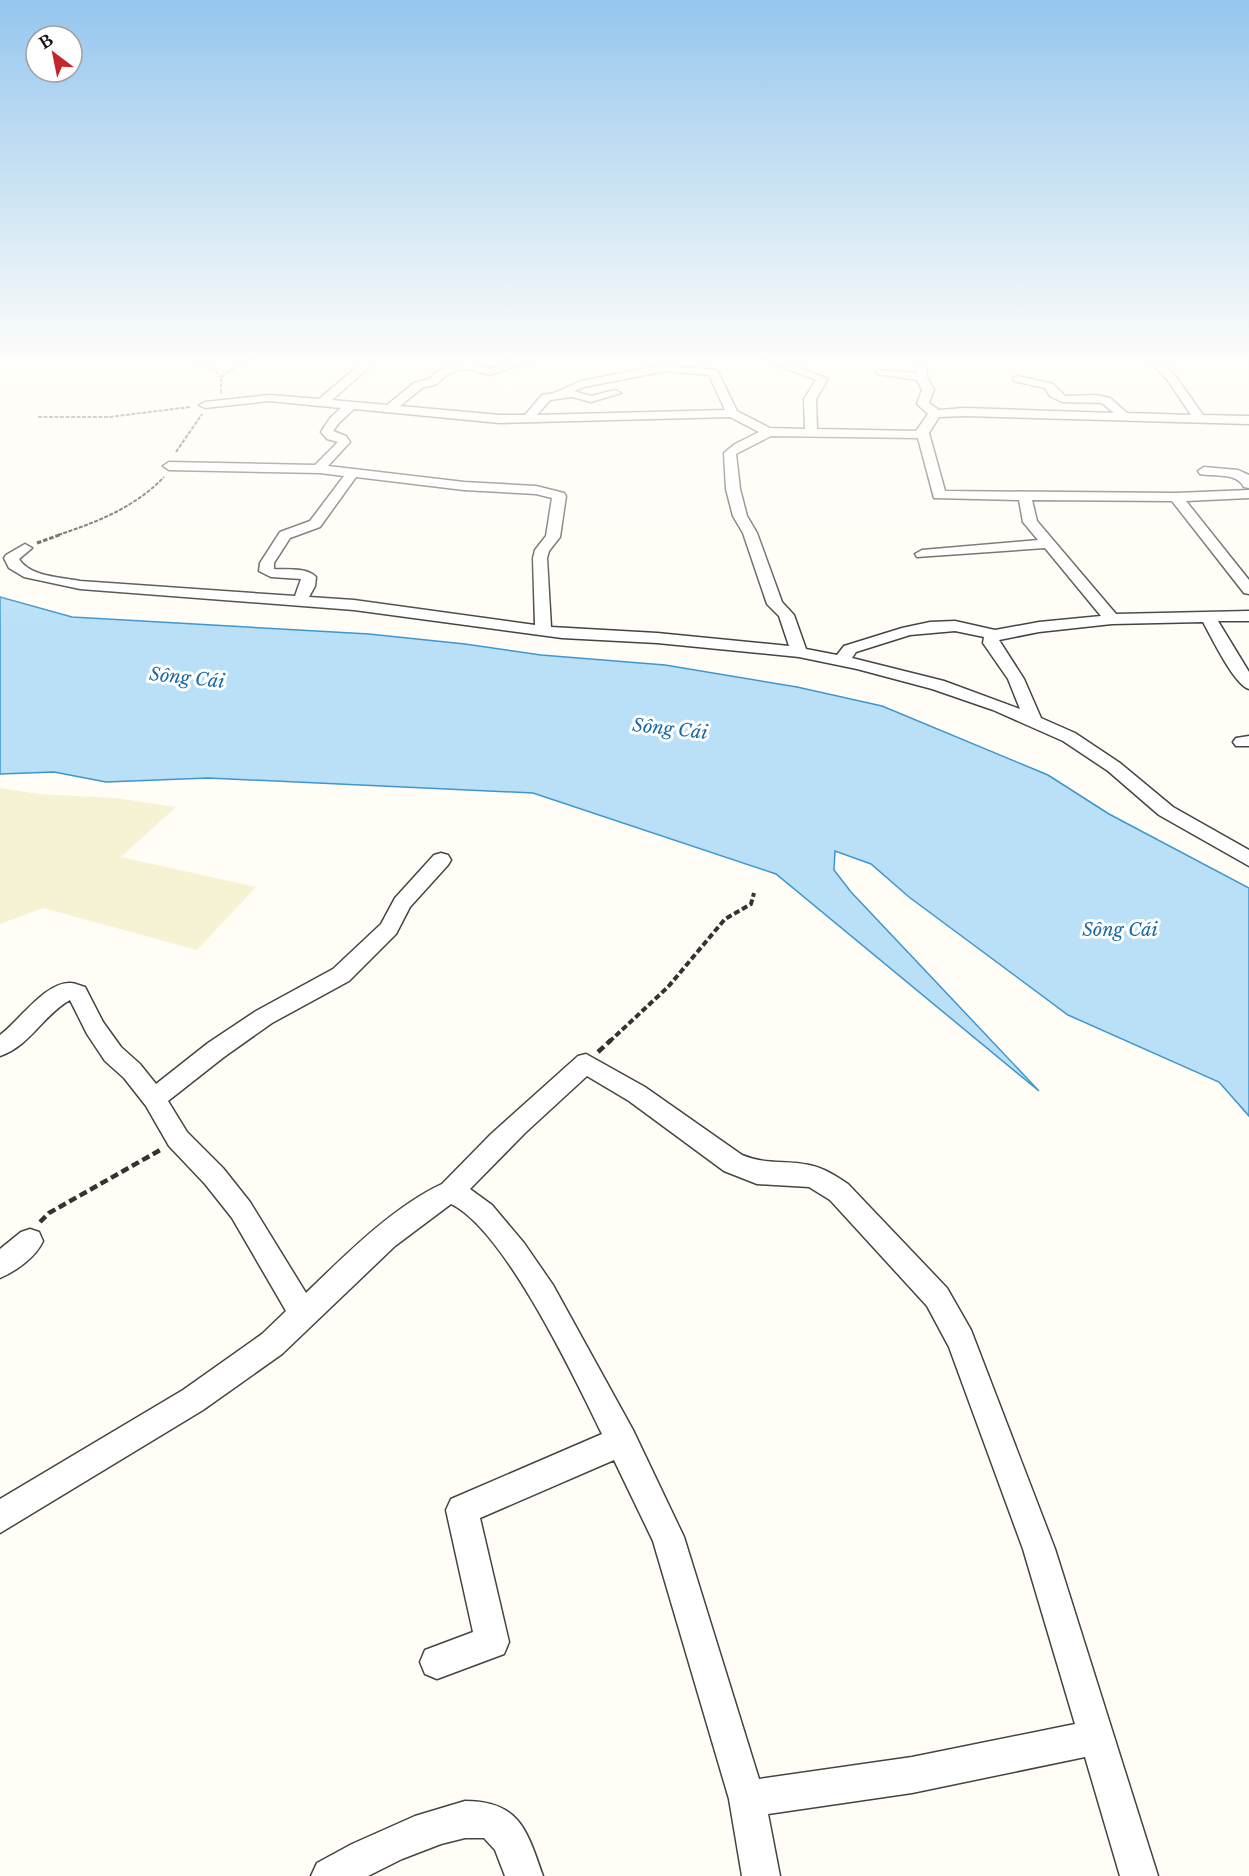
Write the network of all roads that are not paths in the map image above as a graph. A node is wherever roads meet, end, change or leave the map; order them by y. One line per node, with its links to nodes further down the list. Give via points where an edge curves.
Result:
1 (337, 450): 5 (street)
2 (734, 450): 22 (street, via 730,453 732,482 740,516)
3 (927, 450): 10 (street, via 939,495)
4 (169, 466): 5 (street)
5 (320, 469): 7 (street)
6 (1204, 471): 8 (street, via 1238,474)
7 (353, 473): 16 (street, via 315,524 288,533 267,563 266,571 271,573 309,577); 20 (street, via 536,490 559,496 553,537 540,558)
8 (1249, 484)
9 (1249, 494): 11 (street)
10 (1024, 496): 11 (street); 12 (street, via 1030,522)
11 (1176, 497): 15 (street)
12 (1046, 544): 14 (street); 19 (street)
13 (25, 548): 16 (street, via 11,558 12,563 24,572 59,581 126,590)
14 (922, 554)
15 (1249, 590)
16 (300, 600): 20 (street)
17 (1208, 616): 18 (street); 19 (street); 24 (street)
18 (1249, 616)
19 (1112, 619): 21 (street)
20 (544, 631): 22 (street)
21 (995, 635): 23 (street, via 955,626 915,629 849,649); 25 (street, via 991,644 1016,679)
22 (799, 652): 23 (street)
23 (841, 660): 25 (street, via 938,685)
24 (1249, 684)
25 (1034, 720): 26 (street, via 1069,737 1114,767 1166,811)
26 (1249, 859)
27 (441, 860): 29 (street, via 402,903 389,929 341,975 264,1017)
28 (0, 1047): 29 (street, via 56,996 75,992 113,1054)
29 (154, 1099): 33 (street, via 178,1139 241,1210)
30 (451, 1192): 33 (street, via 386,1237); 34 (street, via 483,1213 515,1252 566,1333); 37 (street, via 586,1063 637,1094 733,1163 757,1173 809,1176 838,1192 936,1297 961,1340 1039,1549)
31 (30, 1241): 32 (street)
32 (0, 1265)
33 (303, 1314): 35 (street, via 272,1344 193,1400)
34 (622, 1442): 36 (street, via 462,1510 492,1642); 38 (street, via 668,1537)
35 (0, 1517)
36 (437, 1662)
37 (1098, 1737): 38 (street, via 912,1775); 42 (street)
38 (747, 1799): 41 (street)
39 (330, 1876): 40 (street, via 406,1837 460,1821 482,1819 500,1825)
40 (524, 1876)
41 (760, 1876)
42 (1139, 1876)

